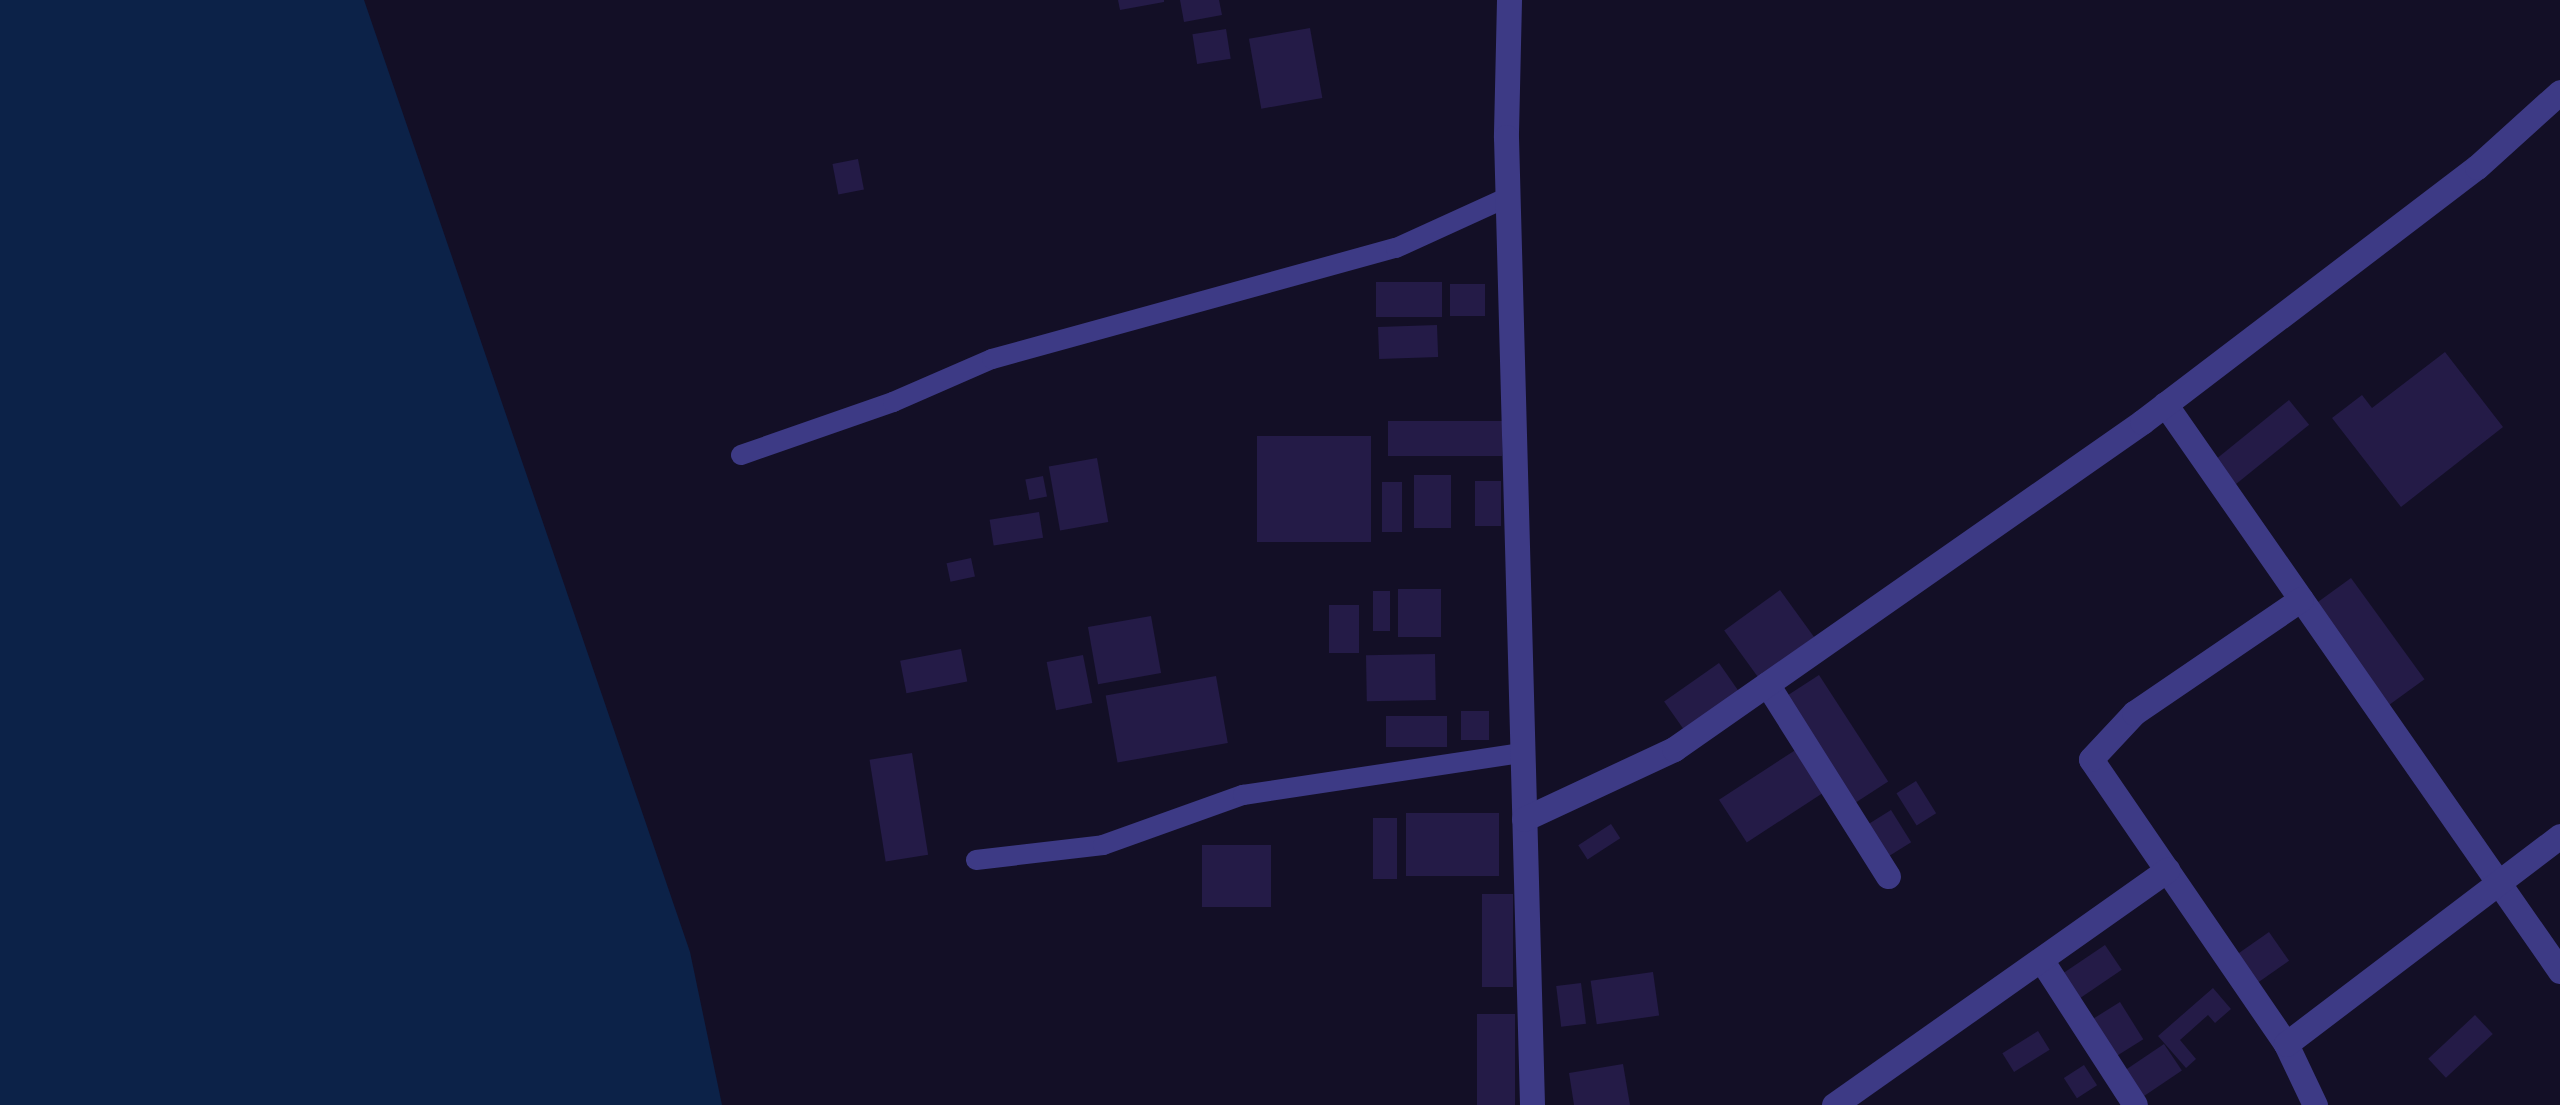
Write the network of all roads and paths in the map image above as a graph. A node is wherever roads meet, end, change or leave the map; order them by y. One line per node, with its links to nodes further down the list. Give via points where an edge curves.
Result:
1 (1508, 0): 3 (street)
2 (2560, 92): 4 (street, via 2478,167)
3 (1508, 197): 5 (lane, via 1396,248 992,359); 8 (street)
4 (2166, 404): 6 (street); 7 (street)
5 (741, 455)
6 (2301, 599): 12 (street, via 2134,713 2091,759); 14 (street)
7 (1767, 684): 9 (street, via 1674,748); 13 (street)
8 (1522, 753): 9 (street); 11 (lane, via 1243,795 1103,846)
9 (1524, 819): 18 (street)
10 (2560, 836): 14 (street)
11 (976, 860)
12 (2167, 870): 15 (street); 17 (street)
13 (1888, 876)
14 (2500, 884): 16 (street); 17 (street)
15 (2042, 961): 19 (street); 20 (street)
16 (2560, 971)
17 (2286, 1044): 21 (street)
18 (1532, 1105)
19 (1834, 1105)
20 (2135, 1105)
21 (2315, 1105)

